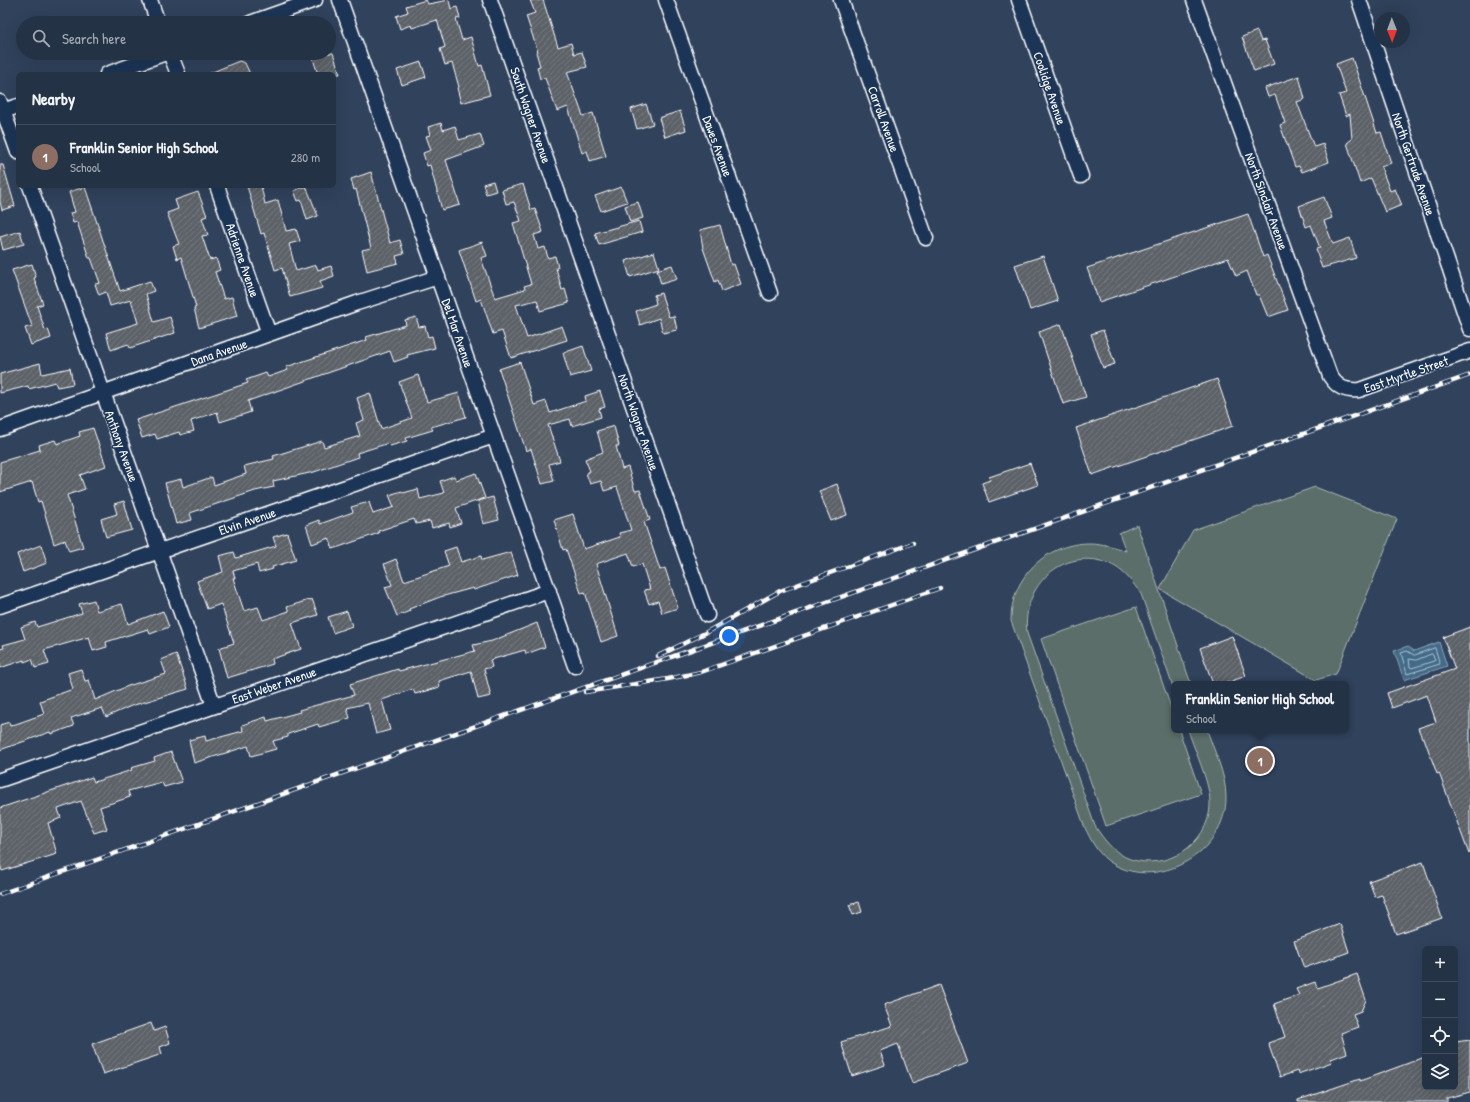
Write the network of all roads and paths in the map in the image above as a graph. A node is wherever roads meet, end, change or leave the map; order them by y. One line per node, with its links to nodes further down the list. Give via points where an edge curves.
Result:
1 (150, 0): 10 (street)
2 (315, 0): 11 (street)
3 (340, 0): 24 (street, Del Mar Avenue)
4 (490, 0): 22 (street, South Wagner Avenue)
5 (666, 0): 25 (street, Dawes Avenue)
6 (841, 0): 23 (street, Carroll Avenue)
7 (1019, 0): 19 (street, Coolidge Avenue)
8 (1358, 0): 26 (street, North Gertrude Avenue)
9 (1196, 5): 29 (street, North Sinclair Avenue, via 1330,376)
10 (156, 16)
11 (270, 16)
12 (146, 60): 14 (street)
13 (173, 60): 15 (street)
14 (113, 72)
15 (177, 72)
16 (16, 106): 17 (street)
17 (1, 108): 18 (street)
18 (16, 147)
19 (1081, 176)
20 (31, 188): 30 (street, Anthony Avenue)
21 (218, 188): 27 (street, Adrienne Avenue)
22 (571, 230): 36 (street, North Wagner Avenue)
23 (926, 238)
24 (438, 277): 27 (street, Dana Avenue); 32 (street, Del Mar Avenue)
25 (770, 293)
26 (1470, 329)
27 (269, 334): 30 (street, Dana Avenue)
28 (1470, 351): 29 (street, East Myrtle Street, via 1359,390 1348,391)
29 (1341, 388)
30 (103, 393): 31 (street, Dana Avenue); 33 (street, Anthony Avenue)
31 (0, 429)
32 (494, 436): 33 (street, Elvin Avenue); 34 (street, Del Mar Avenue)
33 (160, 551): 35 (street, Elvin Avenue); 38 (street, Anthony Avenue)
34 (549, 591): 37 (street, Del Mar Avenue); 38 (street, East Weber Avenue)
35 (0, 606)
36 (707, 614)
37 (575, 666)
38 (214, 706): 39 (street, East Weber Avenue)
39 (0, 780)

